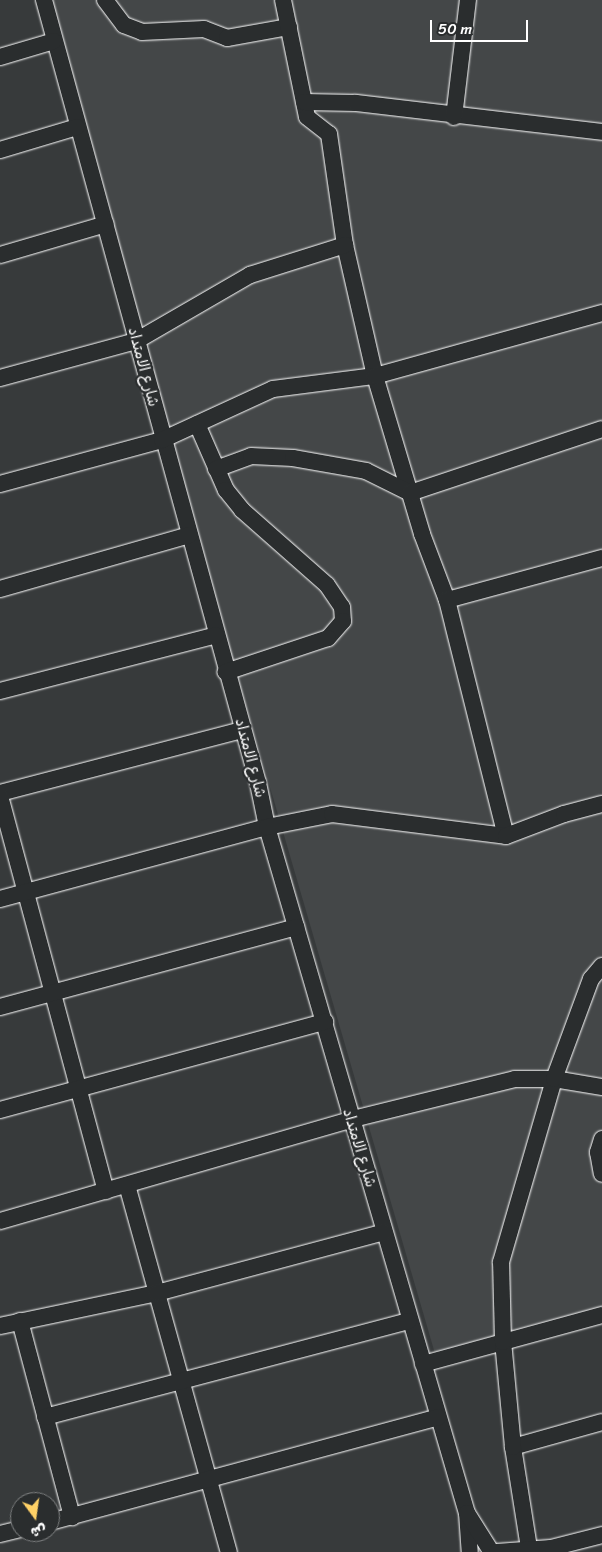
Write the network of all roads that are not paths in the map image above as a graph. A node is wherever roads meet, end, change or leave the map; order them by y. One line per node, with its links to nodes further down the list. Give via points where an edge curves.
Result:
1 (44, 0): 6 (street, شارع الامتداد)
2 (105, 0): 5 (street, via 124,25 142,32 204,29 227,38)
3 (283, 0): 5 (street)
4 (468, 0): 9 (street)
5 (289, 27): 8 (street)
6 (54, 41): 7 (street); 10 (street, شارع الامتداد)
7 (0, 57)
8 (304, 102): 9 (street, via 356,103); 14 (street, via 307,117 329,134)
9 (454, 116): 11 (street)
10 (77, 127): 12 (street); 13 (street, شارع الامتداد)
11 (602, 132)
12 (0, 150)
13 (106, 224): 15 (street); 17 (street, شارع الامتداد)
14 (345, 245): 17 (street, via 250,275); 18 (street)
15 (0, 254)
16 (602, 313): 18 (street)
17 (136, 341): 19 (street); 22 (street, شارع الامتداد)
18 (375, 376): 20 (street, via 273,390); 25 (street)
19 (0, 378)
20 (197, 424): 22 (street); 23 (street)
21 (602, 429): 25 (street)
22 (162, 440): 24 (street); 26 (street, شارع الامتداد)
23 (216, 469): 25 (street, via 251,456 293,458 366,471); 31 (street, via 242,510 327,585 342,607 343,621 328,638)
24 (0, 484)
25 (410, 493): 29 (street)
26 (189, 535): 28 (street); 30 (street, شارع الامتداد)
27 (602, 558): 29 (street)
28 (0, 589)
29 (447, 600): 37 (street)
30 (216, 635): 31 (street, شارع الامتداد); 32 (street)
31 (226, 672): 33 (street, شارع الامتداد)
32 (0, 691)
33 (242, 730): 34 (street); 36 (street, شارع الامتداد)
34 (0, 795): 38 (street)
35 (602, 804): 37 (street)
36 (267, 827): 37 (street, via 332,814); 38 (street); 40 (street, شارع الامتداد)
37 (506, 836)
38 (24, 892): 39 (street); 43 (street)
39 (0, 899)
40 (296, 927): 43 (street); 45 (street, شارع الامتداد)
41 (602, 966): 42 (street)
42 (596, 980): 46 (street)
43 (51, 993): 44 (street); 48 (street)
44 (0, 1007)
45 (325, 1022): 48 (street); 50 (street, شارع الامتداد)
46 (554, 1079): 47 (street); 50 (street, via 515,1079); 62 (street, via 501,1262)
47 (602, 1087)
48 (77, 1089): 49 (street); 54 (street)
49 (0, 1110)
50 (350, 1120): 53 (street); 56 (street, شارع الامتداد)
51 (602, 1140): 52 (street, via 598,1152)
52 (602, 1174)
53 (127, 1185): 54 (street); 57 (street)
54 (106, 1191): 55 (street)
55 (0, 1221)
56 (384, 1232): 57 (street); 60 (street, شارع الامتداد)
57 (157, 1293): 59 (street); 64 (street)
58 (602, 1314): 62 (street)
59 (20, 1321): 61 (street); 65 (street)
60 (409, 1321): 63 (street, شارع الامتداد); 64 (street)
61 (0, 1326)
62 (503, 1342): 63 (street); 68 (street)
63 (423, 1364): 66 (street, شارع الامتداد)
64 (182, 1382): 65 (street); 69 (street)
65 (45, 1417): 71 (street)
66 (438, 1417): 69 (street); 70 (street, شارع الامتداد)
67 (602, 1422): 68 (street)
68 (513, 1447): 74 (street)
69 (209, 1480): 71 (street); 76 (street)
70 (467, 1513): 75 (street); 77 (street)
71 (72, 1517): 72 (street)
72 (60, 1520)
73 (602, 1535): 74 (street)
74 (542, 1549): 75 (street)
75 (494, 1550): 77 (street)
76 (229, 1552)
77 (472, 1552)

